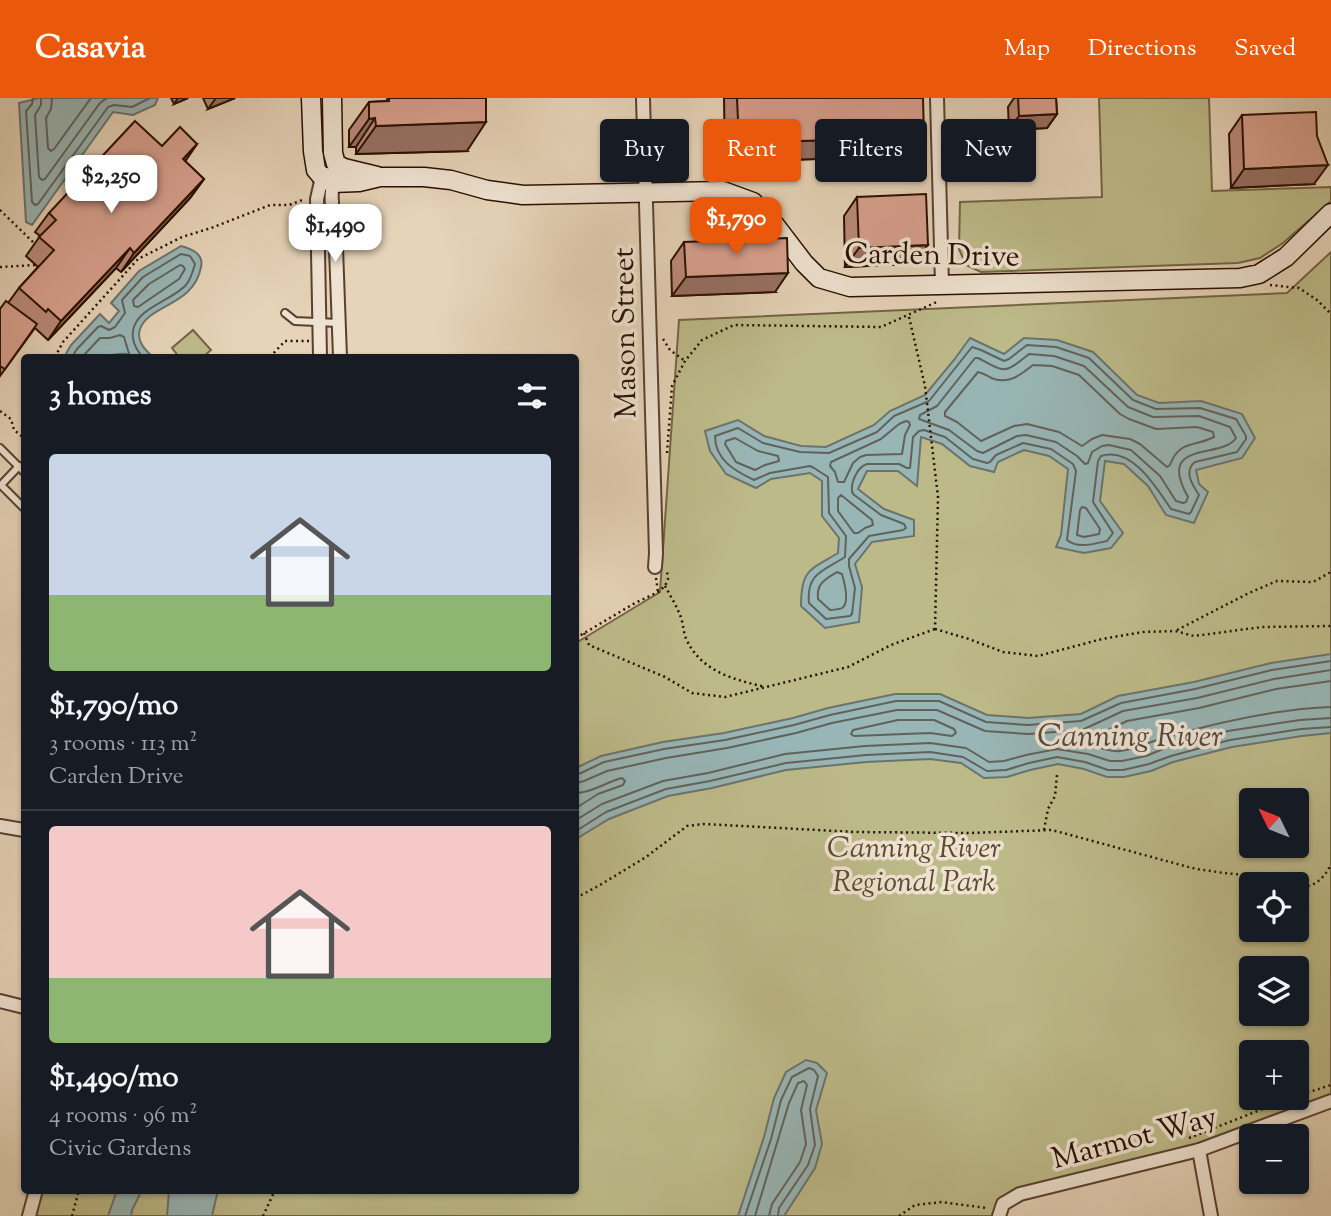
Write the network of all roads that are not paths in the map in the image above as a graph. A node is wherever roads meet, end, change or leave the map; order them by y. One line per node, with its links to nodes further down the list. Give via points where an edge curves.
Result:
1 (312, 98): 7 (street, via 316,170)
2 (332, 98): 5 (street)
3 (643, 98): 8 (street, Mason Street)
4 (937, 98): 10 (street)
5 (336, 164): 6 (street, Carden Drive); 7 (street)
6 (380, 177): 7 (street, Carden Drive, via 359,182); 8 (street, Carden Drive, via 451,180 523,195)
7 (327, 180): 12 (street, via 317,199); 13 (street, via 335,221)
8 (647, 192): 10 (street, Carden Drive, via 723,191 753,202 820,278 850,287); 20 (street, Mason Street, via 656,553)
9 (1331, 213): 10 (street, Carden Drive, via 1286,257 1259,274 1240,278)
10 (945, 291)
11 (285, 313): 12 (lane, via 295,321)
12 (319, 323): 13 (lane); 14 (street)
13 (338, 323): 15 (street)
14 (320, 354)
15 (340, 354)
16 (0, 448): 17 (lane)
17 (21, 468)
18 (21, 470): 19 (lane, via 1,485)
19 (21, 505)
20 (661, 567)
21 (0, 826): 22 (street)
22 (21, 830)
23 (0, 1001): 24 (street)
24 (21, 1006)
25 (1331, 1101): 26 (street, Marmot Way)
26 (1199, 1150): 29 (street, Marmot Way, via 1020,1194 1003,1204); 30 (street)
27 (35, 1194): 28 (street)
28 (29, 1216)
29 (999, 1216)
30 (1211, 1216)

